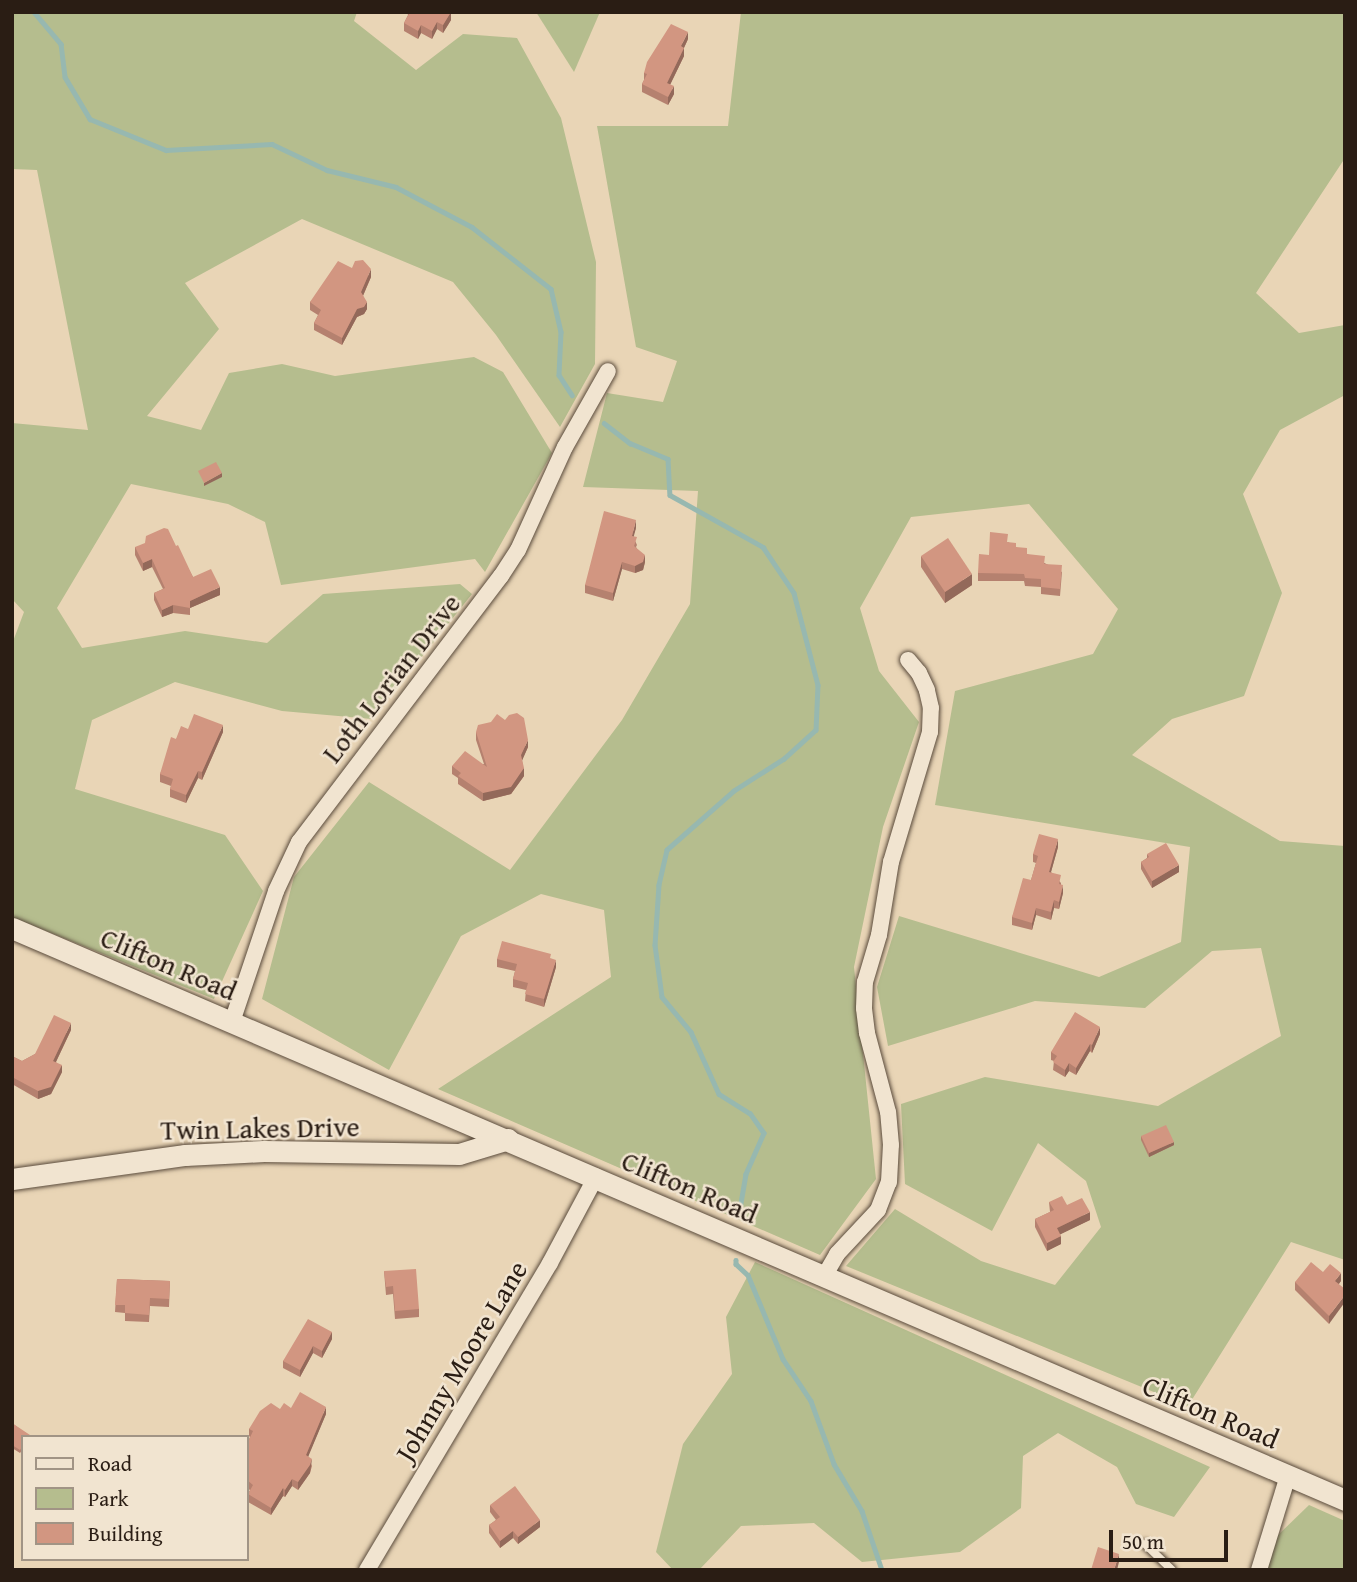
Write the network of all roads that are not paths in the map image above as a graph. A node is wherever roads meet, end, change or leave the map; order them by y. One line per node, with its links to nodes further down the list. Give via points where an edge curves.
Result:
1 (608, 371): 4 (street, Loth Lorian Drive, via 501,576 299,842 276,891)
2 (908, 660): 8 (street, via 927,690 930,732 891,862 879,935 865,982 864,1008 888,1112 889,1182 878,1210 837,1254)
3 (12, 928): 4 (main road, Clifton Road)
4 (232, 1022): 5 (main road, Clifton Road)
5 (508, 1139): 6 (main road, Clifton Road); 7 (main road, Twin Lakes Drive, via 459,1154 185,1154)
6 (596, 1177): 8 (main road, Clifton Road); 12 (street, Johnny Moore Lane, via 550,1263)
7 (12, 1179)
8 (825, 1275): 9 (main road, Clifton Road)
9 (1288, 1476): 10 (main road, Clifton Road); 14 (street)
10 (1345, 1500)
11 (1144, 1544): 13 (lane)
12 (367, 1570)
13 (1172, 1570)
14 (1259, 1570)

